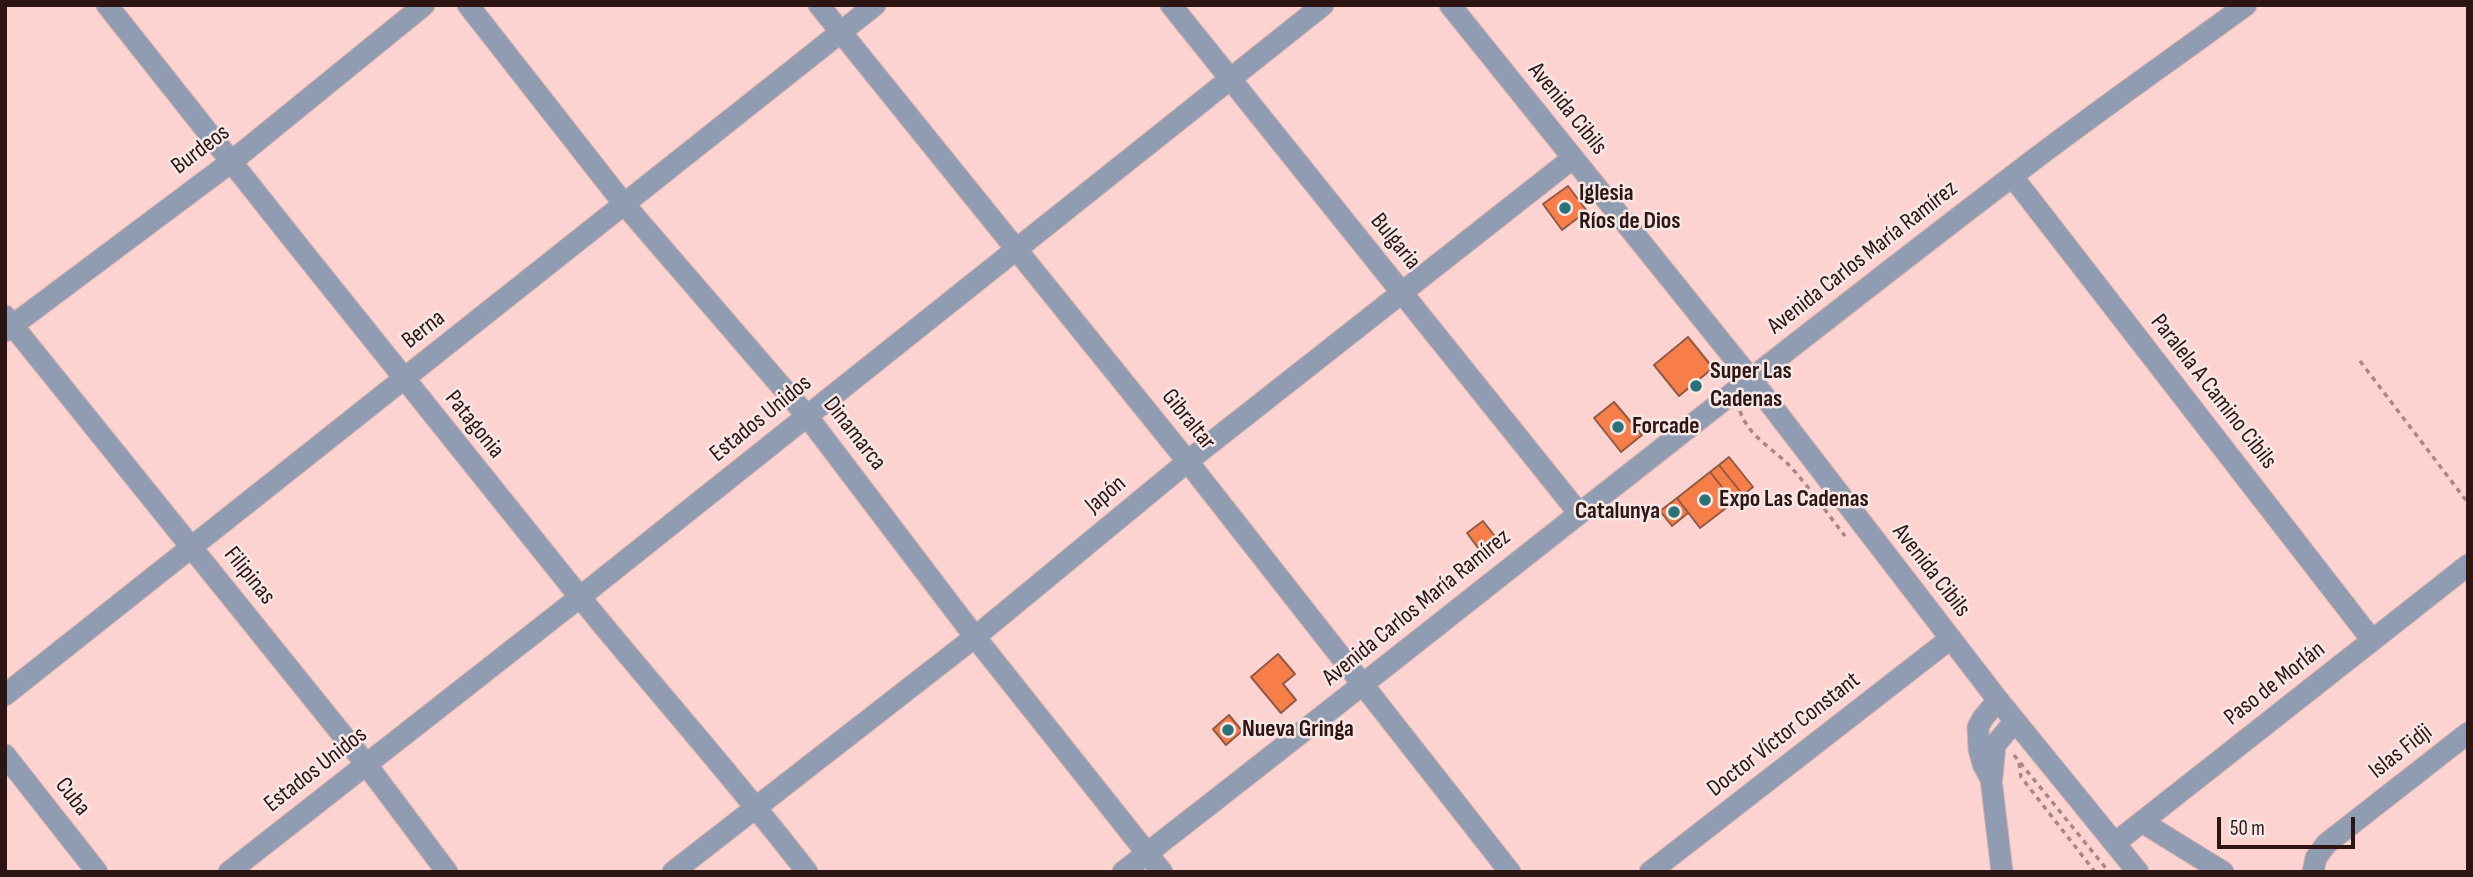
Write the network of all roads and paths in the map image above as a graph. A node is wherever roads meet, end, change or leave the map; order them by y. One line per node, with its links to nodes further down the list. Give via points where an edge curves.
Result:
1 (107, 5): 13 (street, Patagonia)
2 (424, 5): 13 (street, Burdeos)
3 (468, 5): 15 (street, Dinamarca)
4 (819, 5): 10 (street, Gibraltar)
5 (875, 5): 10 (street, Berna)
6 (1171, 5): 11 (street, Bulgaria)
7 (1323, 5): 11 (street, Estados Unidos)
8 (1450, 5): 12 (street, Avenida Cibils)
9 (2246, 5): 14 (street, Avenida Carlos María Ramírez)
10 (841, 33): 15 (street, Berna); 16 (street, Gibraltar)
11 (1229, 78): 16 (street, Estados Unidos); 17 (street, Bulgaria)
12 (1573, 158): 17 (street, Japón); 20 (street, Avenida Cibils)
13 (231, 162): 18 (street, Burdeos); 21 (street, Patagonia)
14 (2012, 176): 20 (street, Avenida Carlos María Ramírez); 33 (street, Paralela A Camino Cibils)
15 (624, 204): 21 (street, Berna); 23 (street, Dinamarca)
16 (1018, 249): 23 (street, Estados Unidos); 24 (street, Gibraltar)
17 (1401, 291): 24 (street, Japón); 26 (street, Bulgaria)
18 (8, 324): 28 (street, Filipinas)
19 (2360, 361): 25 (path)
20 (1751, 379): 22 (street, Avenida Carlos María Ramírez); 32 (street, Avenida Cibils)
21 (403, 380): 28 (street, Berna); 30 (street, Patagonia)
22 (1733, 393): 26 (street, Avenida Carlos María Ramírez); 27 (path, via 1742,418 1760,442 1787,464)
23 (807, 416): 30 (street, Estados Unidos); 31 (street, Dinamarca)
24 (1188, 462): 31 (street, Japón); 34 (street, Gibraltar)
25 (2468, 503)
26 (1578, 512): 34 (street, Avenida Carlos María Ramírez)
27 (1845, 536)
28 (192, 546): 35 (street, Berna); 42 (street, Filipinas)
29 (2468, 565): 33 (street, Paso de Morlán)
30 (580, 597): 42 (street, Estados Unidos); 44 (street, Patagonia)
31 (975, 637): 44 (street, Japón); 47 (street, Dinamarca)
32 (1950, 639): 36 (street, Avenida Cibils); 56 (street, Doctor Víctor Constant)
33 (2372, 640): 45 (street, Paso de Morlán)
34 (1363, 685): 47 (street, Avenida Carlos María Ramírez); 55 (street, Gibraltar)
35 (5, 695)
36 (1998, 700): 37 (street, Avenida Cibils); 43 (street, via 1978,727 1979,749)
37 (2014, 721): 39 (street); 46 (street, Avenida Cibils)
38 (2468, 733): 62 (street, Islas Fidji, via 2326,844)
39 (2000, 738): 41 (path); 43 (street)
40 (5, 755): 48 (street, Cuba)
41 (2019, 761): 58 (path, via 2021,777); 59 (path)
42 (366, 764): 49 (street, Estados Unidos); 50 (street, Filipinas)
43 (1991, 779): 57 (street)
44 (757, 806): 51 (street, Japón); 52 (street, Patagonia)
45 (2142, 822): 46 (street, Paso de Morlán); 61 (street)
46 (2115, 843): 60 (street, Avenida Cibils)
47 (1147, 853): 53 (street, Avenida Carlos María Ramírez); 54 (street, Dinamarca)
48 (97, 872)
49 (229, 872)
50 (447, 872)
51 (673, 872)
52 (807, 872)
53 (1123, 872)
54 (1162, 872)
55 (1510, 872)
56 (1650, 872)
57 (2002, 872)
58 (2095, 872)
59 (2109, 872)
60 (2138, 872)
61 (2223, 872)
62 (2313, 872)

